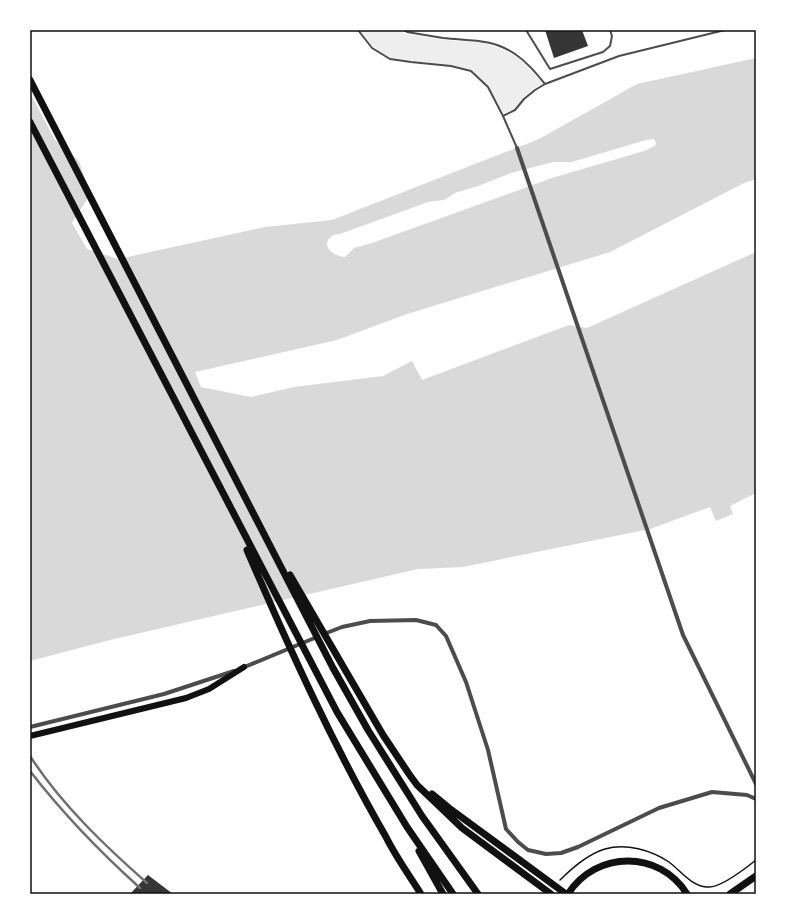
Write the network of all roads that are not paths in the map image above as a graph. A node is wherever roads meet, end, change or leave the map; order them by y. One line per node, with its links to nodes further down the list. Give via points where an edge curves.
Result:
1 (358, 30): 10 (lane, via 372,48 390,59 451,66 471,71 488,86)
2 (404, 30): 9 (lane, via 444,38 485,41 503,47 528,64)
3 (526, 30): 4 (lane, via 550,69 603,52 610,46)
4 (610, 30)
5 (674, 30): 6 (lane)
6 (678, 30)
7 (725, 30): 9 (lane, via 620,56)
8 (30, 80): 13 (highway)
9 (545, 84): 10 (lane, via 524,99 515,110)
10 (503, 116): 12 (lane)
11 (30, 122): 14 (highway)
12 (517, 148): 19 (street, via 683,635)
13 (242, 492): 17 (highway); 26 (highway, via 368,730 422,816)
14 (226, 500): 20 (highway, via 337,712); 23 (highway, via 280,626 335,742 386,838)
15 (244, 667): 16 (street, via 164,694); 18 (main road, via 209,689 186,698); 21 (street, via 342,627 370,621 416,620 436,626 446,636 466,682 488,750 506,829 528,850 546,854 561,853 658,808 712,792 748,795)
16 (30, 727)
17 (384, 735): 27 (highway, via 408,774 424,793 474,838); 28 (highway, via 431,793)
18 (30, 736)
19 (756, 784)
20 (386, 794): 24 (highway); 25 (highway)
21 (756, 799)
22 (756, 876): 30 (highway)
23 (421, 894)
24 (443, 894)
25 (453, 894)
26 (478, 894)
27 (551, 894)
28 (567, 894): 29 (highway, via 586,874 604,865 624,861 652,865 672,876)
29 (688, 894)
30 (730, 894)

